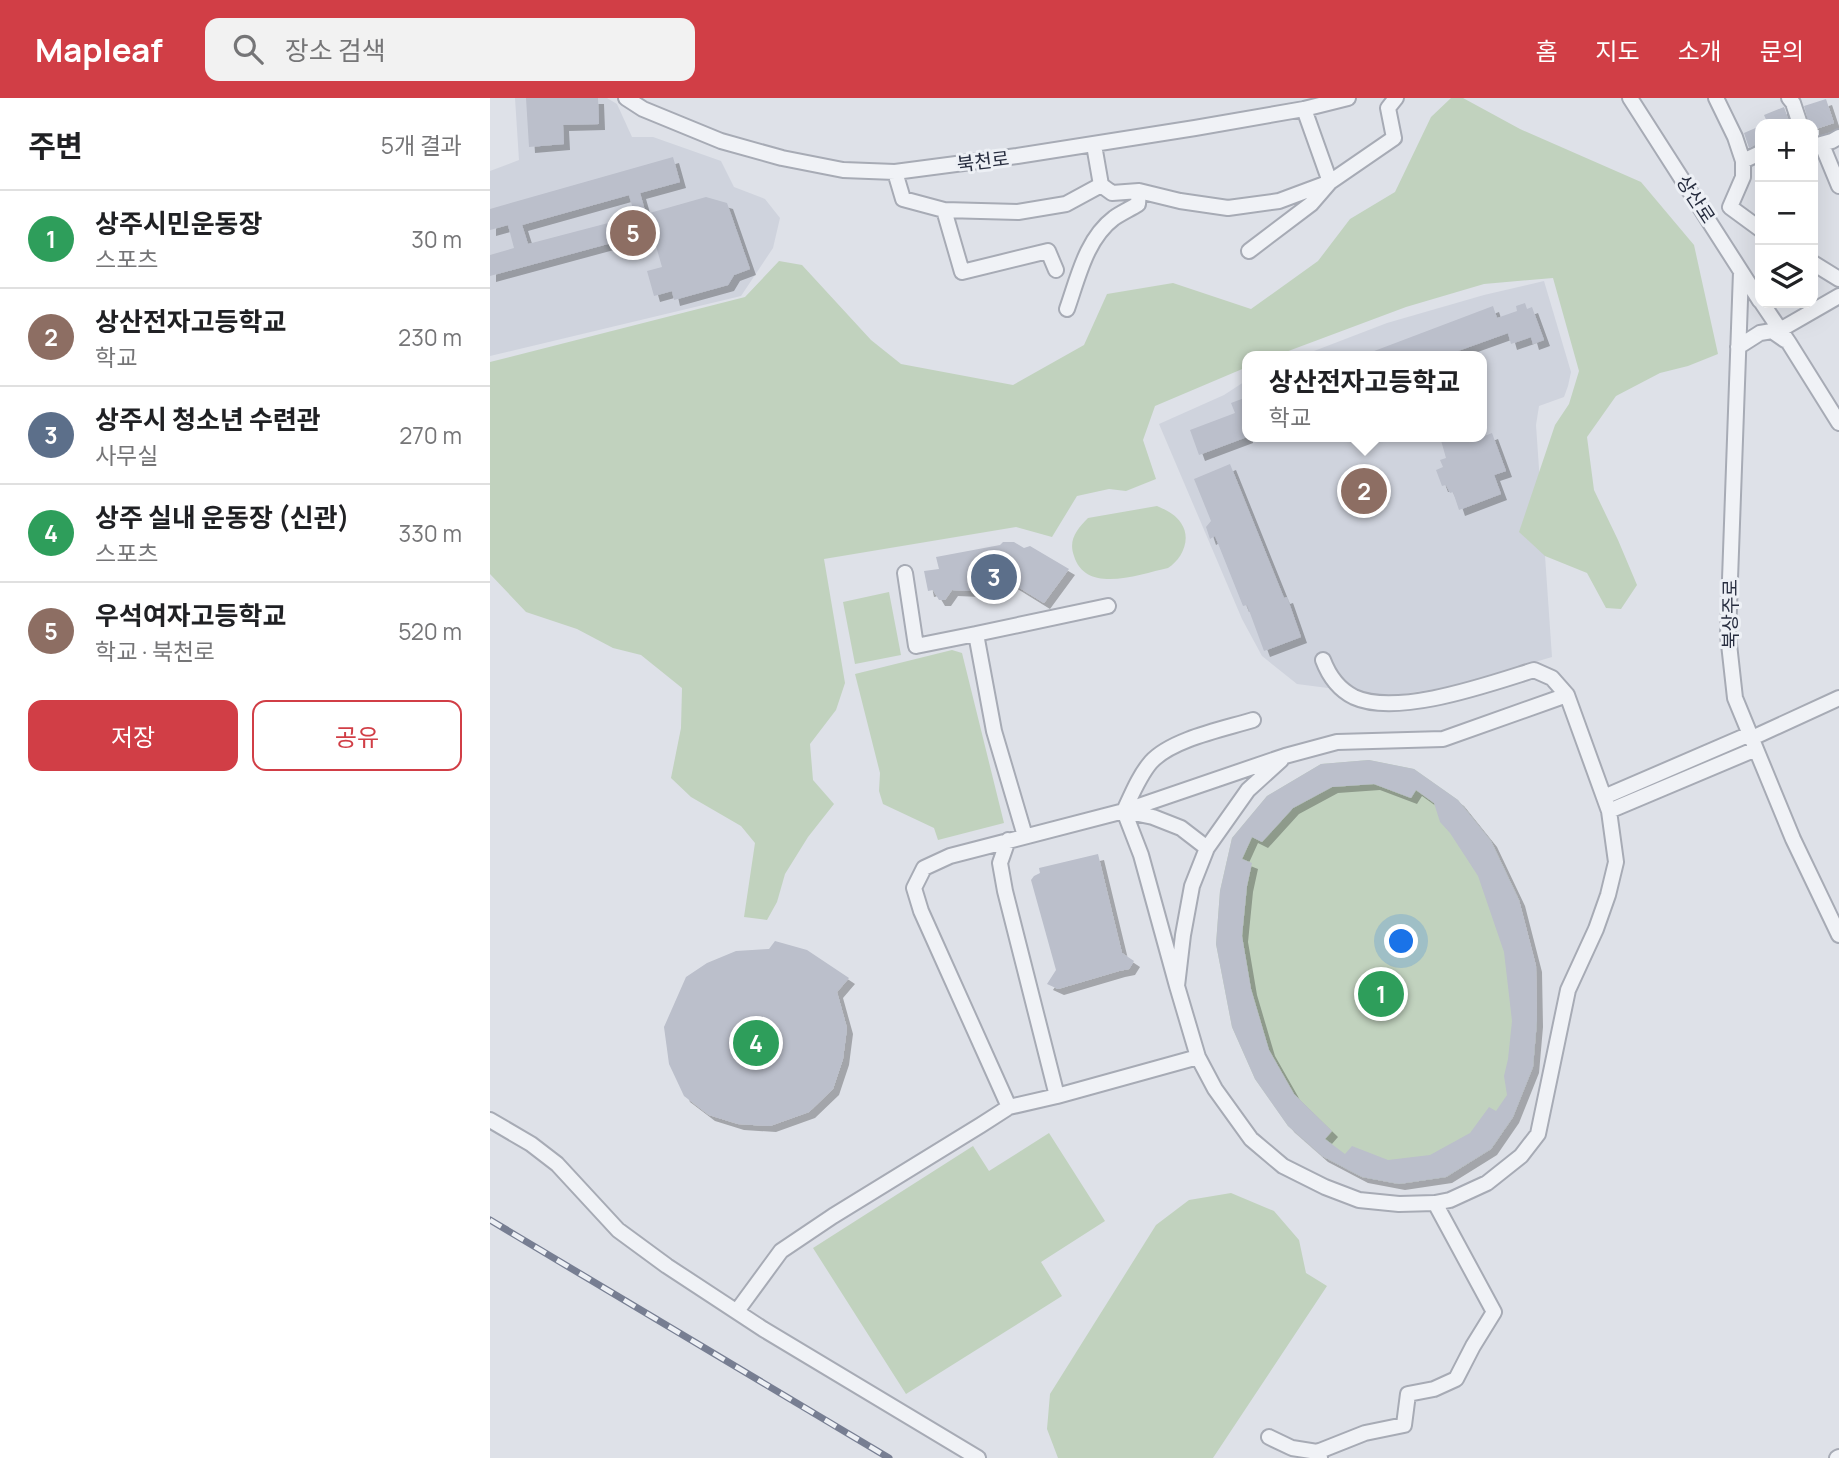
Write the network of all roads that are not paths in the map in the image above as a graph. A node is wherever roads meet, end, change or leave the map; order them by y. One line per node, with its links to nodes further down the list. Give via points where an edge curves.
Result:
1 (626, 98): 15 (street, 북천로, via 720,141 842,170)
2 (1348, 98): 7 (street, 북천로)
3 (1396, 98): 16 (street, via 1388,108 1394,138)
4 (1630, 98): 23 (street, 상산로)
5 (1716, 98): 14 (street)
6 (1789, 98): 8 (street)
7 (1304, 109): 10 (street, 북천로); 16 (street)
8 (1798, 119)
9 (1839, 137): 11 (street)
10 (1094, 145): 15 (street, 북천로); 17 (street)
11 (1818, 146)
12 (1818, 148): 18 (street)
13 (1755, 155): 14 (street)
14 (1743, 161): 20 (street, via 1743,177)
15 (895, 172): 21 (street, via 903,199)
16 (1330, 182): 19 (street, via 1279,201 1228,208); 24 (street, via 1311,204)
17 (1101, 184): 19 (street, via 1112,192); 21 (street, via 1066,204 1018,212)
18 (1839, 186)
19 (1139, 191): 32 (street, via 1138,204 1113,219 1094,239)
20 (1730, 207): 22 (street); 23 (street)
21 (944, 210): 26 (street, via 962,272 1048,251)
22 (1755, 225)
23 (1714, 227): 27 (street, 상산로)
24 (1249, 251)
25 (1818, 265): 28 (street)
26 (1056, 270)
27 (1741, 272): 29 (street, 상산로); 35 (street, 북상주로)
28 (1839, 279)
29 (1755, 293)
30 (1839, 296): 33 (street)
31 (1765, 308): 33 (street, 상산로)
32 (1067, 309)
33 (1780, 330): 34 (street, 상산로)
34 (1789, 342): 35 (street, via 1772,331); 36 (street, 상산로)
35 (1738, 347): 44 (street, 북상주로, via 1728,635 1735,698)
36 (1839, 423)
37 (905, 573): 39 (street, via 916,646)
38 (1108, 606): 39 (street)
39 (976, 634): 49 (street, via 995,731)
40 (1324, 660): 41 (street, via 1330,677 1352,696 1388,705 1457,694 1534,670 1552,678)
41 (1567, 695): 45 (street, via 1443,739 1336,742); 46 (street)
42 (1839, 698): 44 (street)
43 (1253, 720): 47 (street, via 1161,753 1141,776)
44 (1753, 740): 46 (street); 48 (street); 52 (street, 북상주로)
45 (1285, 756): 47 (street); 51 (street, via 1248,790)
46 (1604, 797): 48 (street)
47 (1124, 811): 49 (street); 51 (street, via 1181,828); 53 (street, via 1141,855)
48 (1609, 811): 58 (street, via 1616,862 1596,929 1568,990 1538,1133 1521,1156 1487,1183)
49 (1025, 836): 50 (street)
50 (1008, 840): 55 (street, via 1000,863 1005,891); 56 (street, via 924,868 914,888)
51 (1208, 848): 53 (street, via 1192,886)
52 (1839, 935)
53 (1177, 986): 54 (street)
54 (1198, 1056): 55 (street); 58 (street, via 1251,1139 1283,1166 1359,1200)
55 (1057, 1096): 56 (street)
56 (1009, 1107): 59 (street, via 792,1242)
57 (490, 1120): 59 (street, via 557,1164 618,1230)
58 (1435, 1203): 61 (street, via 1494,1312 1456,1379 1408,1394 1404,1425 1365,1433)
59 (737, 1311): 62 (street)
60 (1269, 1437): 61 (street)
61 (1318, 1455)
62 (978, 1458)

